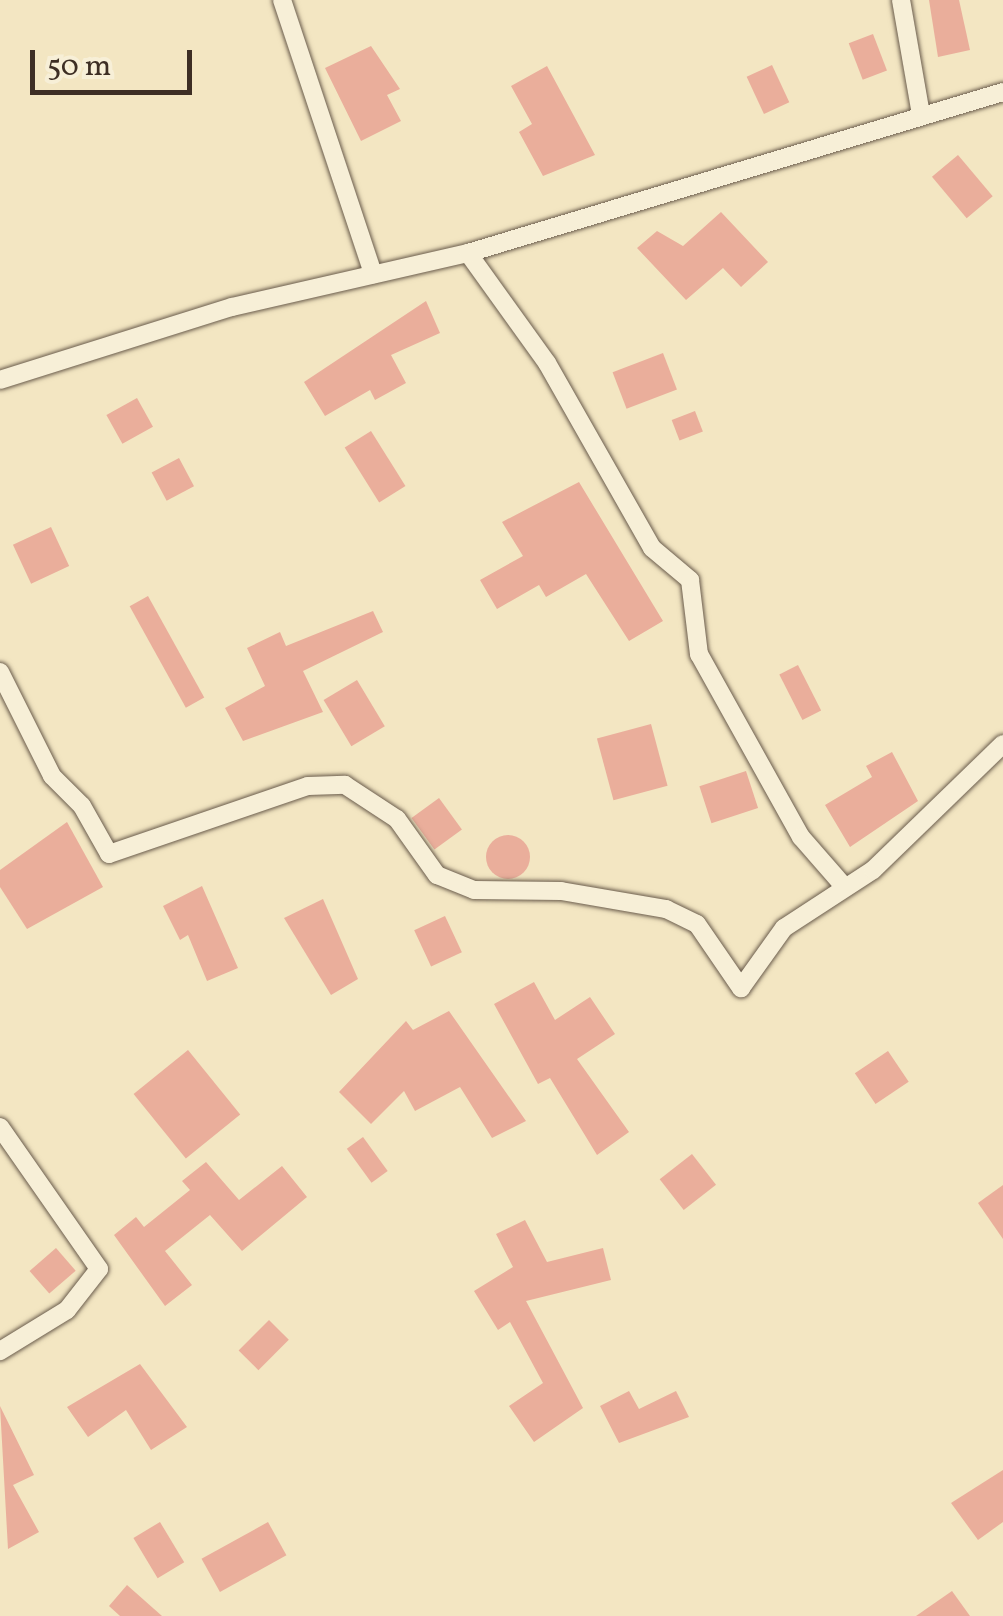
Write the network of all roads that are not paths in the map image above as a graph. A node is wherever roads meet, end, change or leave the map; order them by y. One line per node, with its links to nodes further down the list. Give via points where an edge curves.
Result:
1 (282, 0): 6 (street)
2 (900, 0): 4 (street)
3 (1003, 92): 4 (street)
4 (922, 115): 5 (street)
5 (468, 253): 6 (street); 10 (street, via 547,363 652,548 690,580 699,654 802,836)
6 (372, 274): 7 (street)
7 (0, 380)
8 (0, 672): 10 (street, via 52,776 82,806 109,854 308,786 346,786 397,819 438,875 474,890 561,891 666,909 697,924 740,988 784,928)
9 (1003, 744): 10 (street, via 932,820)
10 (842, 884)
11 (0, 1128): 12 (street, via 100,1269 67,1310)
12 (0, 1351)

